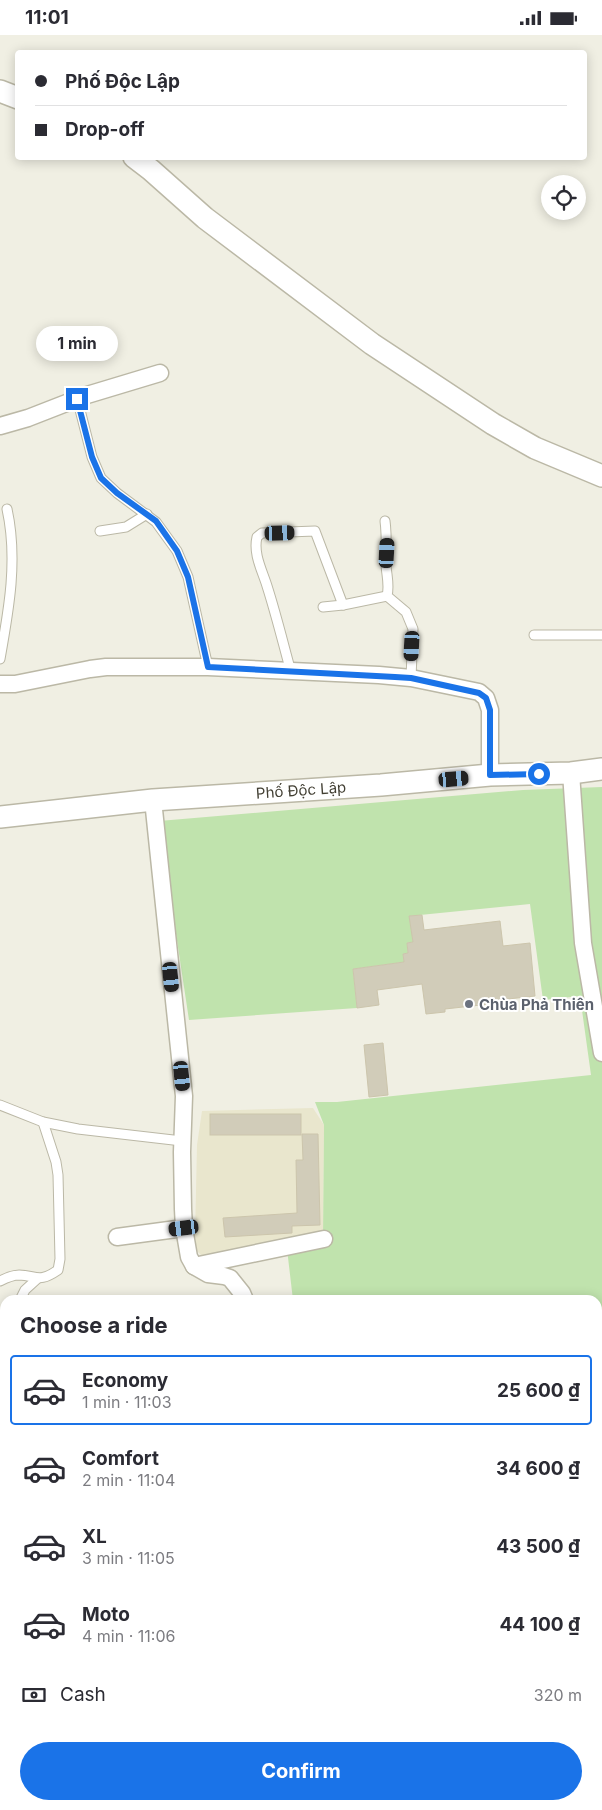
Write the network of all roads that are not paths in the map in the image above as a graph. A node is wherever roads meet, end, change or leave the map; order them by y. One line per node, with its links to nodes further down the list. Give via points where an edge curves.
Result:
1 (0, 91): 2 (street)
2 (15, 97)
3 (138, 160): 7 (street, via 205,218 372,344 493,424 535,448)
4 (160, 373): 5 (street)
5 (77, 399): 6 (street); 9 (lane, via 92,457 101,478)
6 (0, 426)
7 (602, 476)
8 (7, 509): 17 (lane, via 13,571)
9 (147, 514): 11 (lane, via 126,527); 18 (lane, via 156,521 177,551 188,577)
10 (385, 521): 12 (lane)
11 (100, 531)
12 (387, 596): 13 (lane); 20 (lane, via 406,612 413,629)
13 (343, 605): 14 (lane); 19 (lane, via 315,531 262,533 257,537 257,556)
14 (323, 607)
15 (534, 635): 16 (lane)
16 (602, 635)
17 (0, 659)
18 (208, 667): 19 (street); 21 (street, via 106,667 14,685)
19 (291, 672): 20 (street)
20 (411, 678): 24 (street, via 479,693 486,698 490,717)
21 (0, 684)
22 (602, 769): 23 (street, Phố Độc Lập)
23 (571, 773): 24 (street, Phố Độc Lập); 27 (street, via 583,943)
24 (490, 775): 25 (street, Phố Độc Lập)
25 (153, 800): 26 (street, Phố Độc Lập); 30 (street, via 184,1096)
26 (0, 817)
27 (602, 1053)
28 (0, 1105): 29 (lane)
29 (43, 1122): 30 (lane); 35 (lane, via 58,1175 60,1259 58,1270)
30 (182, 1141): 31 (street)
31 (184, 1228): 32 (street); 34 (street)
32 (117, 1237)
33 (324, 1239): 34 (street)
34 (194, 1267): 38 (street, via 208,1274 230,1278)
35 (37, 1279): 36 (lane, via 19,1275); 37 (lane)
36 (0, 1281)
37 (22, 1295)
38 (243, 1295)

